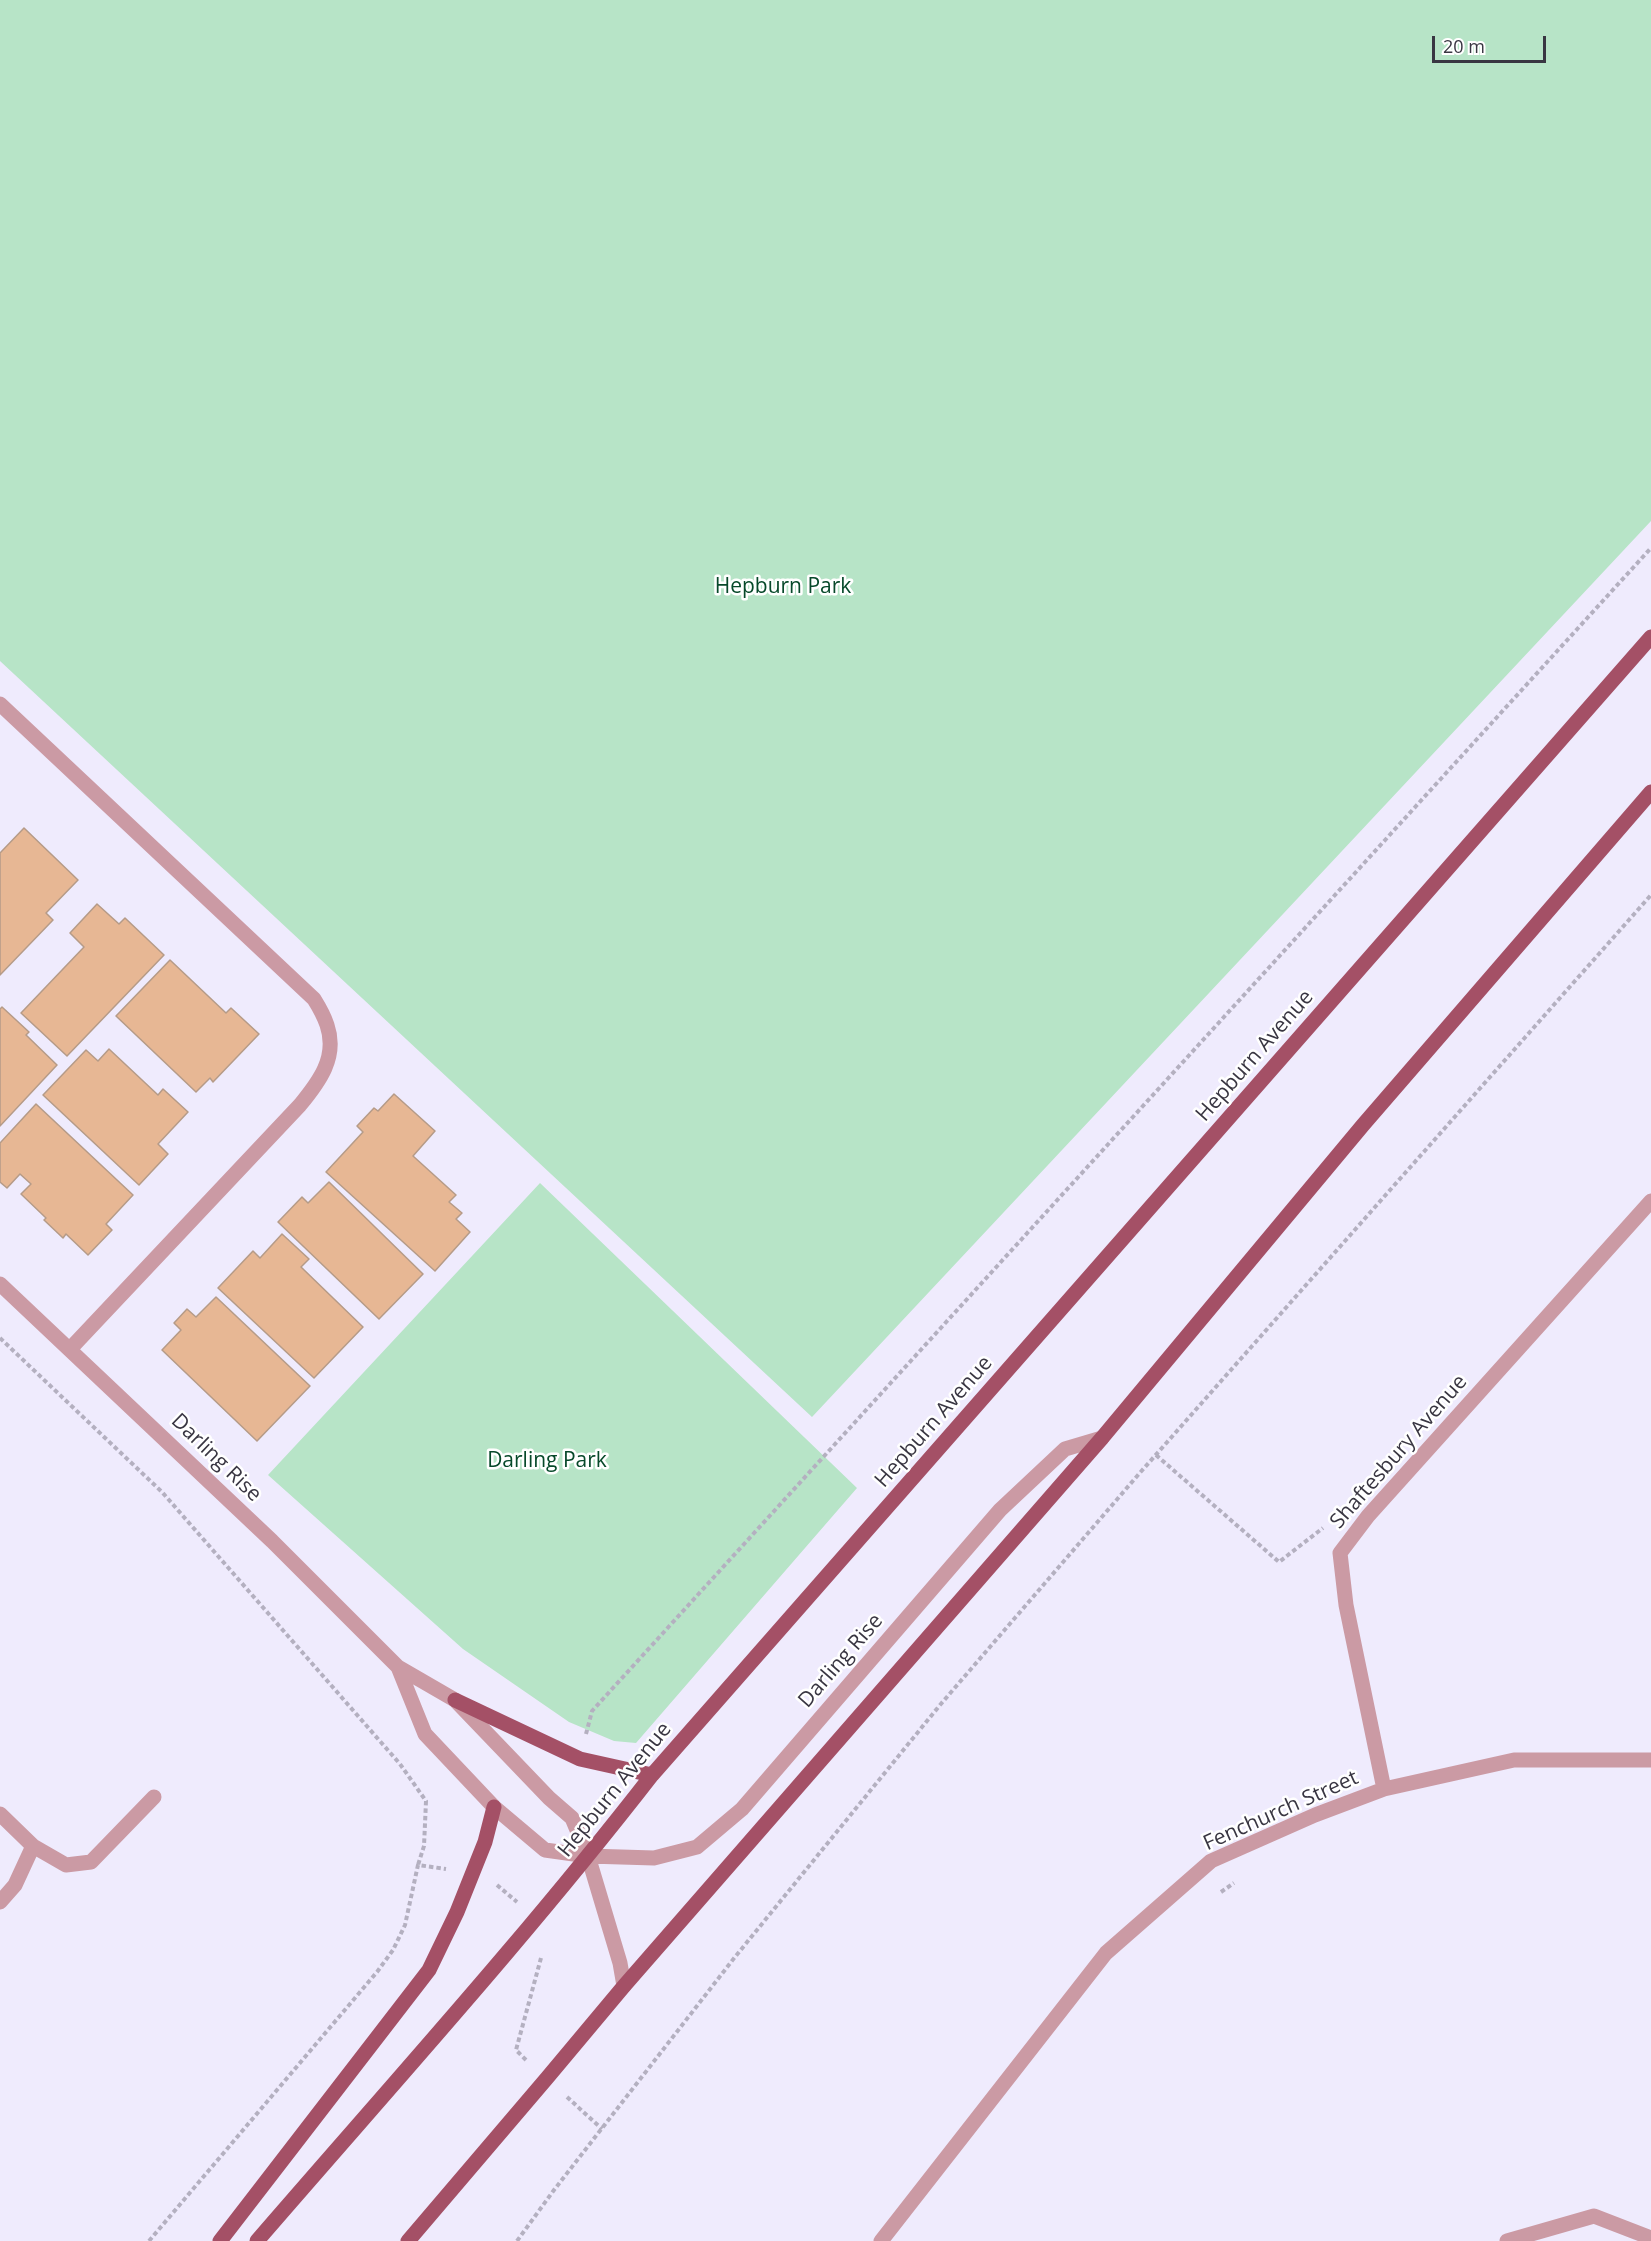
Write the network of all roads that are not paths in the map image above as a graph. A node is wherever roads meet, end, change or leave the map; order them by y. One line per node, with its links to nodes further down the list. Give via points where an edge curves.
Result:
1 (1651, 637): 11 (main road, Hepburn Avenue)
2 (0, 705): 6 (street, via 314,999 328,1026 330,1054 321,1079 307,1097)
3 (1651, 792): 7 (main road, via 1356,1134)
4 (1651, 1201): 12 (street, Shaftesbury Avenue, via 1376,1508 1341,1553 1346,1605)
5 (0, 1284): 6 (street, Darling Rise)
6 (70, 1349): 8 (street, Darling Rise, via 273,1541)
7 (1102, 1438): 17 (street, Darling Rise, via 1065,1449 1000,1510 741,1809 697,1847 654,1858); 19 (main road)
8 (398, 1667): 9 (street, Darling Rise); 14 (street, Darling Rise, via 425,1734)
9 (455, 1700): 11 (main road, via 580,1759); 17 (street, Darling Rise, via 572,1818)
10 (1651, 1760): 12 (street, Fenchurch Street, via 1514,1760)
11 (652, 1775): 17 (main road, Hepburn Avenue)
12 (1384, 1789): 24 (street, Fenchurch Street, via 1211,1861 1106,1953)
13 (154, 1797): 16 (street, via 91,1862 66,1865)
14 (494, 1807): 17 (street, Darling Rise, via 545,1850); 21 (main road, via 485,1842 429,1970)
15 (0, 1814): 16 (street)
16 (33, 1846): 18 (street, via 15,1885)
17 (588, 1856): 19 (street, Darling Rise); 22 (main road, Hepburn Avenue)
18 (0, 1902)
19 (624, 1986): 23 (main road)
20 (1651, 2238): 25 (street, via 1594,2216)
21 (220, 2241)
22 (257, 2241)
23 (408, 2241)
24 (880, 2241)
25 (1507, 2241)

